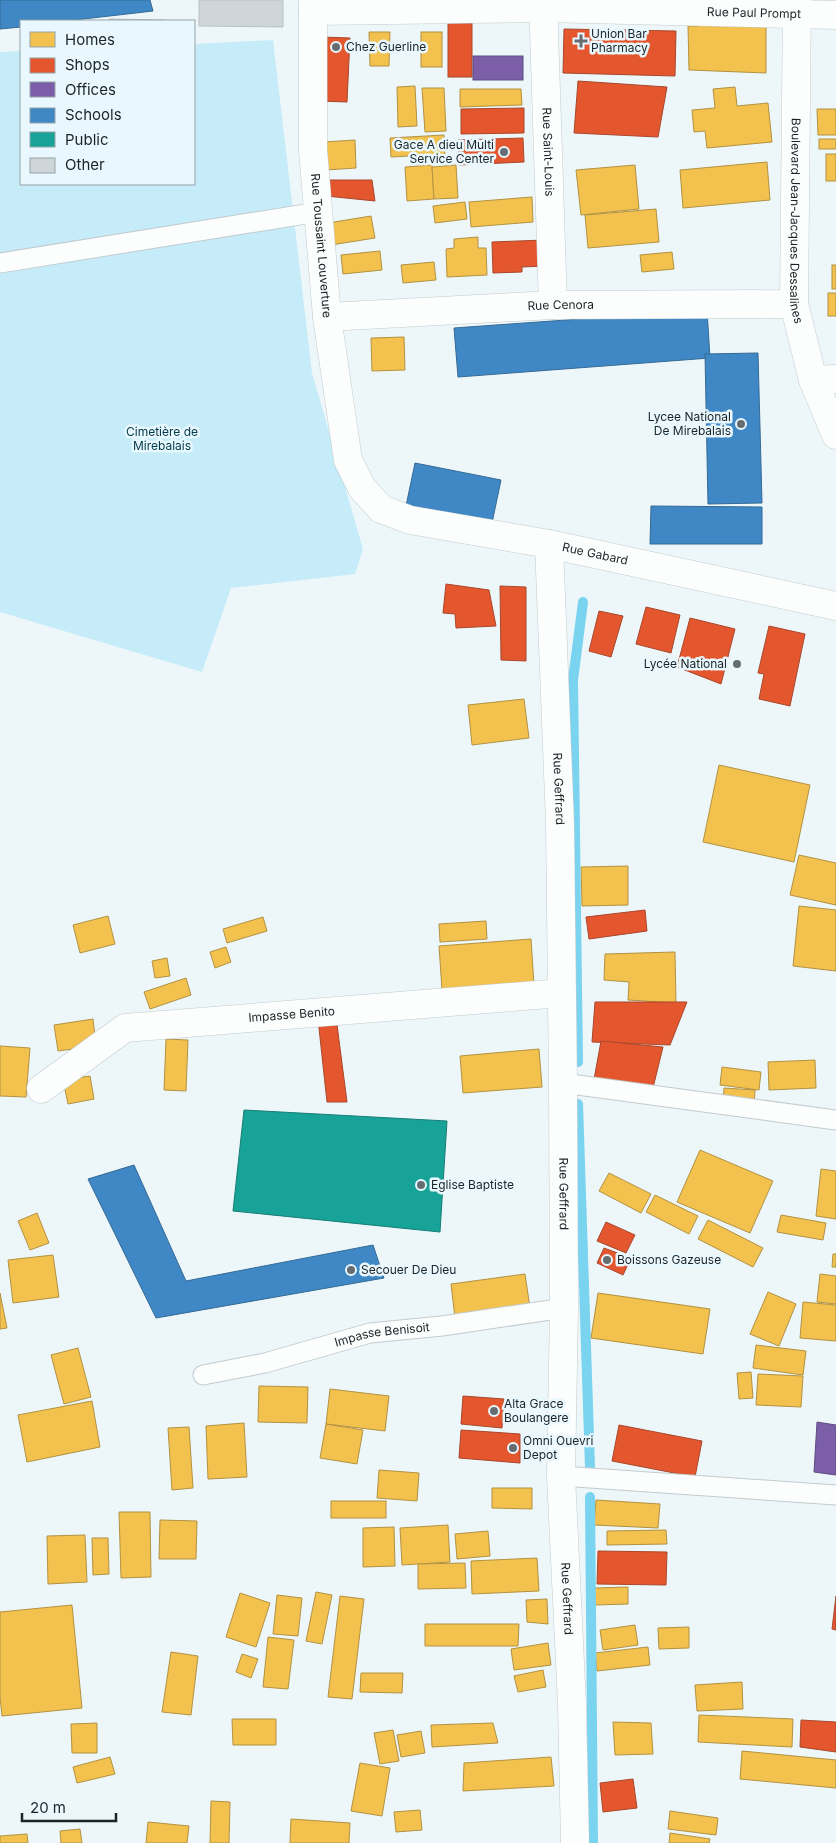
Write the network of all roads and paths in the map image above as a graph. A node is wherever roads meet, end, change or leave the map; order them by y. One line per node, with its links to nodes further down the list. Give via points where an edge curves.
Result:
1 (543, 4): 2 (street, Rue Paul Prompt); 3 (street, Rue Paul Prompt); 8 (street, Rue Saint-Louis)
2 (313, 6): 5 (street, Rue Toussaint Louverture, via 313,150)
3 (797, 7): 4 (street, Rue Paul Prompt); 7 (street, Boulevard Jean-Jacques Dessalines)
4 (836, 15)
5 (318, 212): 6 (lane); 9 (street, Rue Toussaint Louverture)
6 (0, 263)
7 (794, 304): 8 (street, Rue Cenora); 10 (street, Boulevard Jean-Jacques Dessalines)
8 (553, 305): 9 (street, Rue Cenora)
9 (326, 317): 12 (street, Rue Toussaint Louverture, via 348,460)
10 (824, 380): 11 (street, Boulevard Jean-Jacques Dessalines)
11 (836, 435)
12 (362, 488): 13 (street, Rue Gabard, via 381,509 410,520)
13 (549, 544): 14 (street, Rue Gabard); 15 (street, Rue Geffrard, via 560,823)
14 (836, 606)
15 (562, 993): 16 (street, Rue Geffrard); 17 (street, Impasse Benito, via 125,1028)
16 (563, 1083): 18 (lane); 19 (street, Rue Geffrard)
17 (41, 1089)
18 (836, 1120)
19 (564, 1308): 20 (lane, Impasse Benisoit, via 370,1333 265,1363); 21 (street, Rue Geffrard)
20 (203, 1375)
21 (561, 1476): 22 (lane); 23 (street, Rue Geffrard)
22 (836, 1495)
23 (575, 1843)

